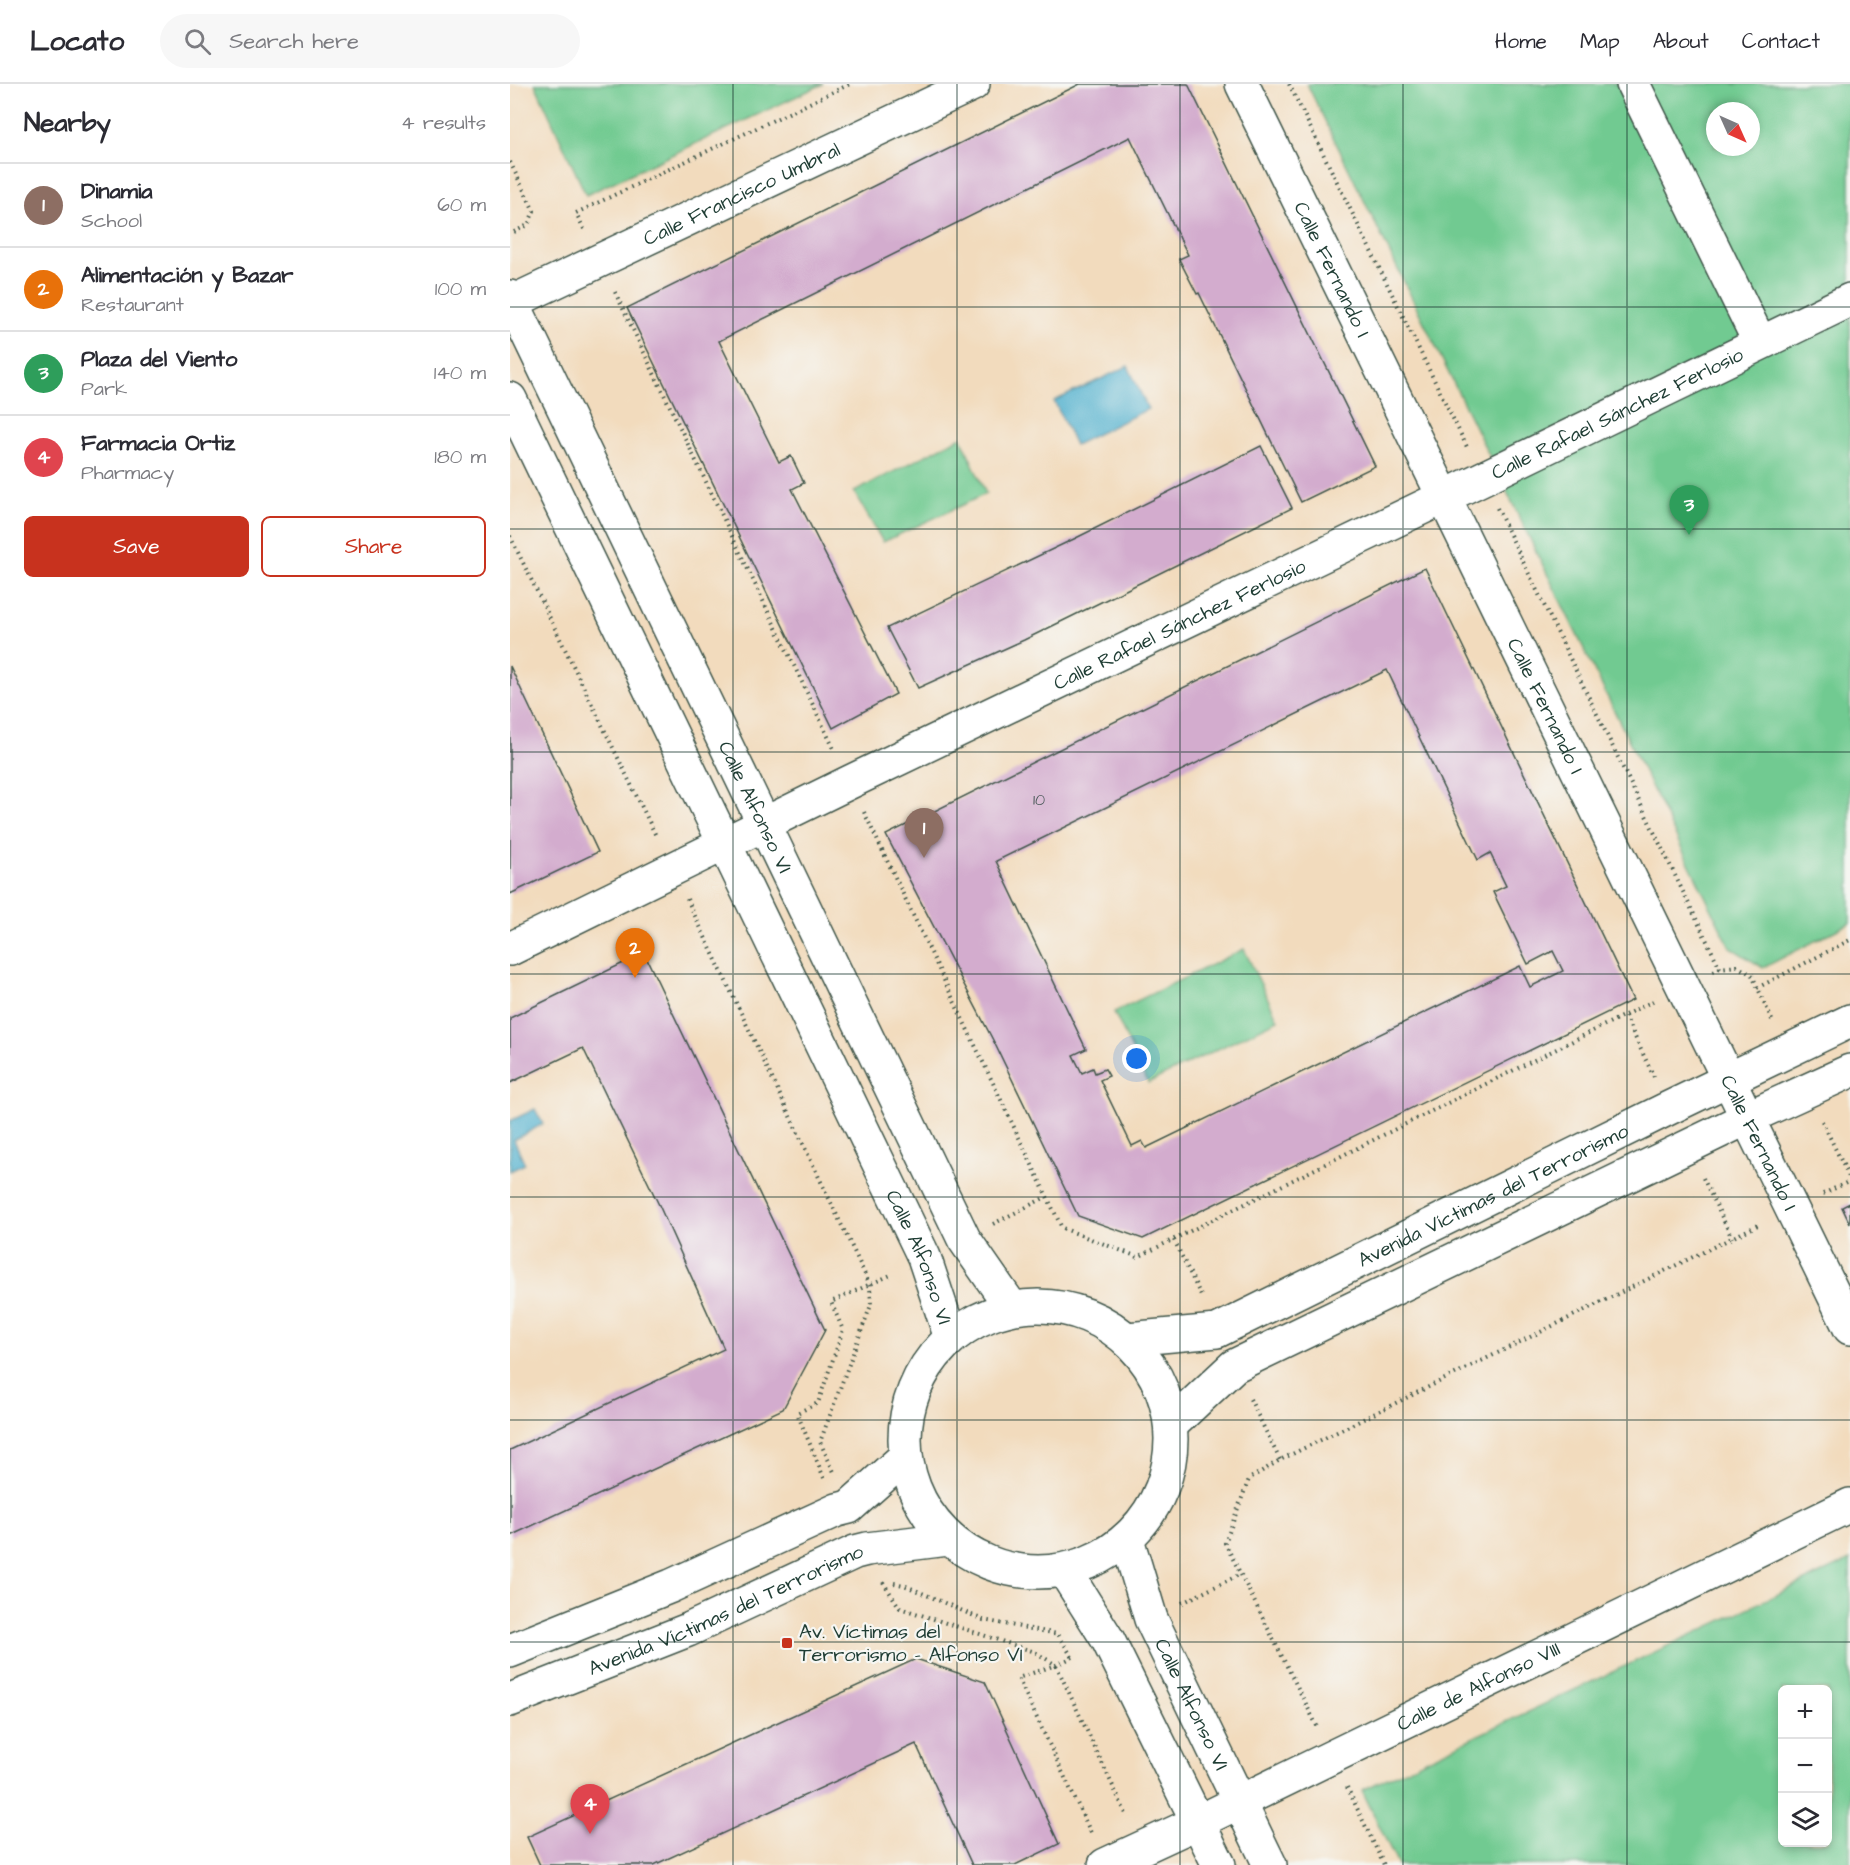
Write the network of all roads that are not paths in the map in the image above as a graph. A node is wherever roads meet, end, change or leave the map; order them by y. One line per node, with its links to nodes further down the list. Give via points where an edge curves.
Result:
1 (973, 84): 5 (street, Calle Francisco Umbral)
2 (1242, 84): 8 (street, Calle Fernando I)
3 (1633, 84): 6 (street)
4 (1850, 300): 6 (street, Calle Rafael Sánchez Ferlosio)
5 (511, 301): 9 (street, Calle Alfonso VI)
6 (1760, 343): 8 (street, Calle Rafael Sánchez Ferlosio)
7 (510, 399): 10 (street, Calle Alfonso VI)
8 (1444, 497): 9 (street, Calle Rafael Sánchez Ferlosio); 14 (street, Calle Fernando I)
9 (764, 825): 10 (street, Calle Rafael Sánchez Ferlosio); 16 (street, Calle Alfonso VI, via 964,1239)
10 (725, 844): 11 (street, Calle Rafael Sánchez Ferlosio); 18 (street, Calle Alfonso VI, via 924,1257)
11 (510, 949)
12 (1850, 1021): 14 (street, Avenida Víctimas del Terrorismo)
13 (1850, 1071): 15 (street, Avenida Víctimas del Terrorismo)
14 (1728, 1079): 15 (street, Calle Fernando I); 19 (street, Avenida Víctimas del Terrorismo, via 1217,1331)
15 (1748, 1118): 17 (street, Calle Fernando I); 20 (street, Avenida Víctimas del Terrorismo, via 1234,1366)
16 (1012, 1308): 18 (street, via 979,1319); 19 (street, via 1045,1306 1084,1313)
17 (1850, 1328)
18 (951, 1338): 21 (street, via 921,1375 907,1415)
19 (1127, 1339): 20 (street, via 1158,1378)
20 (1171, 1425): 24 (street, via 1171,1456 1155,1503)
21 (905, 1457): 23 (street, via 919,1501); 26 (street, via 849,1507 671,1586)
22 (1850, 1505): 28 (street, Calle de Alfonso VIII)
23 (948, 1539): 25 (street, via 991,1565 1028,1573); 27 (street, Avenida Víctimas del Terrorismo, via 855,1552 688,1630)
24 (1127, 1539): 25 (street, via 1098,1558); 28 (street, Calle Alfonso VI, via 1150,1619)
25 (1064, 1570): 29 (street, via 1108,1640)
26 (510, 1651)
27 (510, 1700)
28 (1240, 1801): 29 (street, Calle de Alfonso VIII); 32 (street, Calle Alfonso VI)
29 (1198, 1822): 30 (street, Calle de Alfonso VIII); 31 (street)
30 (1105, 1865)
31 (1219, 1865)
32 (1270, 1865)

